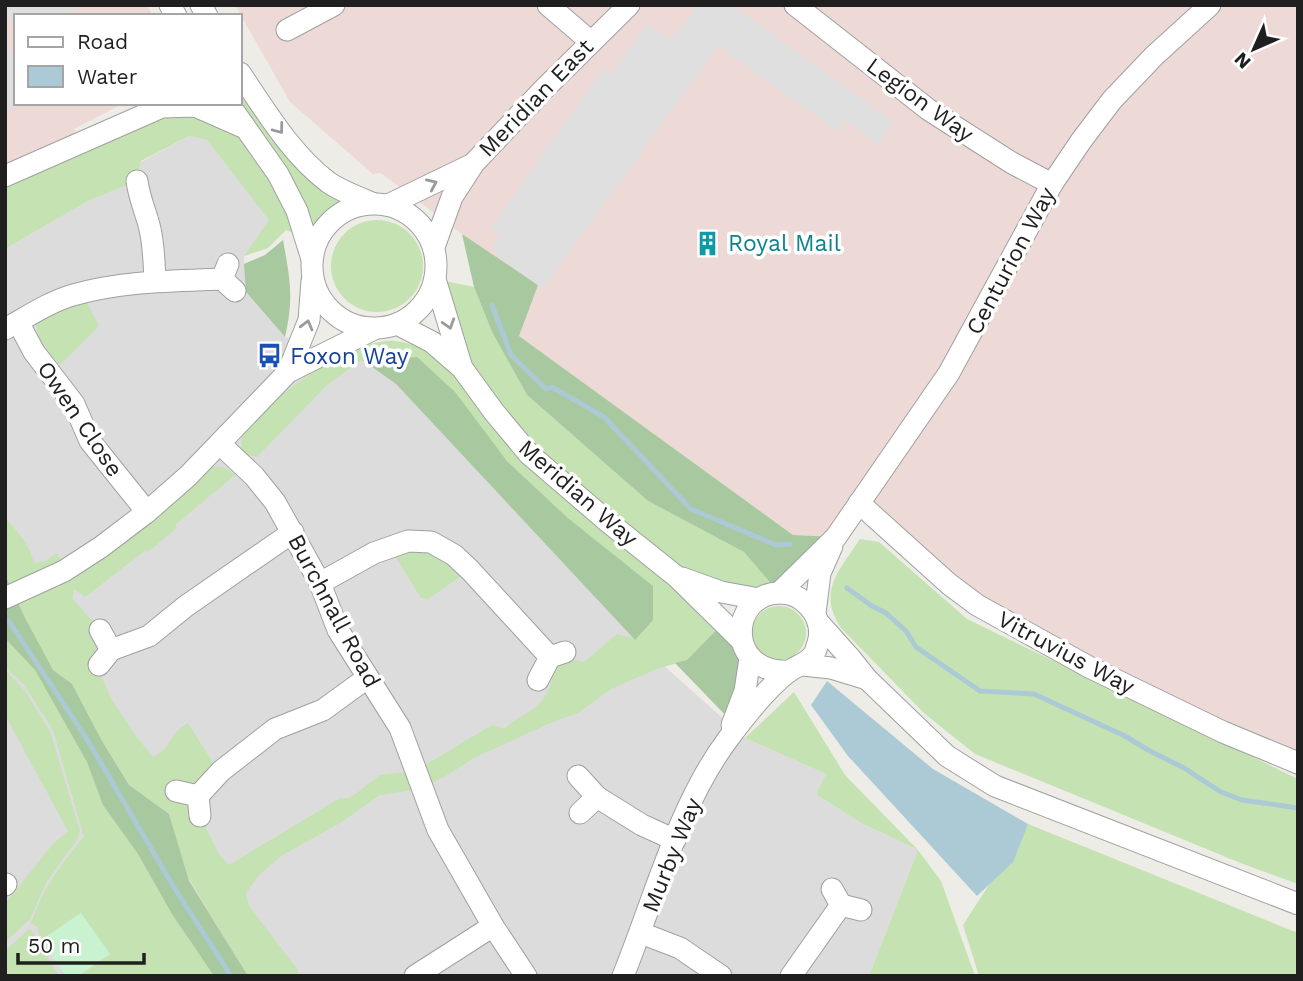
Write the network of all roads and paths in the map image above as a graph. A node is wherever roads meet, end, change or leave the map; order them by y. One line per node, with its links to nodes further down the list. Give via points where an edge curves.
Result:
1 (334, 5): 6 (street)
2 (548, 5): 7 (street)
3 (629, 5): 7 (street, Meridian East)
4 (795, 5): 15 (street, Legion Way, via 929,110)
5 (1210, 5): 15 (street, Centurion Way, via 1112,100)
6 (287, 30)
7 (591, 42): 12 (street, Meridian East)
8 (242, 76): 16 (street, one-way to 16, via 290,143 328,182)
9 (163, 105): 11 (street, via 195,106); 13 (street)
10 (229, 105): 11 (street)
11 (244, 128): 18 (street, via 278,174 297,211)
12 (474, 163): 16 (street, Meridian East, one-way to 12); 17 (street, Meridian East, via 452,197)
13 (5, 176)
14 (137, 181): 21 (street, via 153,245)
15 (1052, 184): 28 (street, Centurion Way, via 960,355)
16 (380, 204): 17 (street, via 417,220); 18 (street, via 347,209 327,225 314,247)
17 (434, 247): 20 (street)
18 (312, 267): 24 (street, via 317,292 327,307 356,326); 26 (street, one-way to 18, via 309,320)
19 (228, 278): 21 (street, Owen Close)
20 (435, 279): 22 (street, via 426,302); 25 (street, Meridian Way, one-way to 25)
21 (155, 281): 23 (street, Owen Close, via 74,295)
22 (397, 324): 24 (street); 25 (street, Meridian Way, via 432,342)
23 (12, 325): 29 (street, Owen Close, via 66,392 90,441)
24 (374, 329): 26 (street)
25 (462, 368): 32 (street, Meridian Way, via 529,454)
26 (288, 372): 27 (street)
27 (220, 444): 29 (street); 30 (street, Burchnall Road, via 265,487)
28 (859, 503): 31 (street, Centurion Way); 44 (street, Vitruvius Way, via 978,606 1100,673)
29 (147, 512): 35 (street, via 64,571)
30 (293, 532): 33 (street, Burchnall Road); 37 (street, via 149,636 105,657)
31 (835, 537): 34 (street, Centurion Way); 36 (street, Centurion Way, via 820,573)
32 (677, 577): 34 (street, Meridian Way, via 721,592); 38 (street, Meridian Way)
33 (320, 583): 40 (street, Burchnall Road, via 338,630); 42 (street, via 374,553 408,541 431,542 454,555 557,655)
34 (769, 596): 36 (street, via 800,598); 38 (street, via 748,609 741,624)
35 (5, 598)
36 (817, 618): 39 (street, via 817,646); 41 (street)
37 (100, 630)
38 (745, 649): 39 (street, via 768,670); 43 (street, Murby Way, via 745,691)
39 (796, 668): 41 (street, via 831,668); 43 (street, Murby Way)
40 (367, 678): 46 (street, via 323,710 275,729 221,771 199,806); 52 (street, Burchnall Road, via 400,728 438,830)
41 (867, 679): 51 (street, via 947,756 995,786)
42 (538, 680)
43 (729, 737): 49 (street, Murby Way)
44 (1298, 763)
45 (578, 776): 47 (street)
46 (176, 791)
47 (597, 797): 48 (street); 49 (street)
48 (580, 813)
49 (675, 840): 53 (street, Murby Way)
50 (845, 901): 58 (street)
51 (1298, 904)
52 (493, 926): 54 (street); 55 (street, Burchnall Road)
53 (641, 933): 56 (street, Murby Way); 57 (street, via 680,948)
54 (415, 976)
55 (526, 976)
56 (623, 976)
57 (721, 976)
58 (791, 976)

